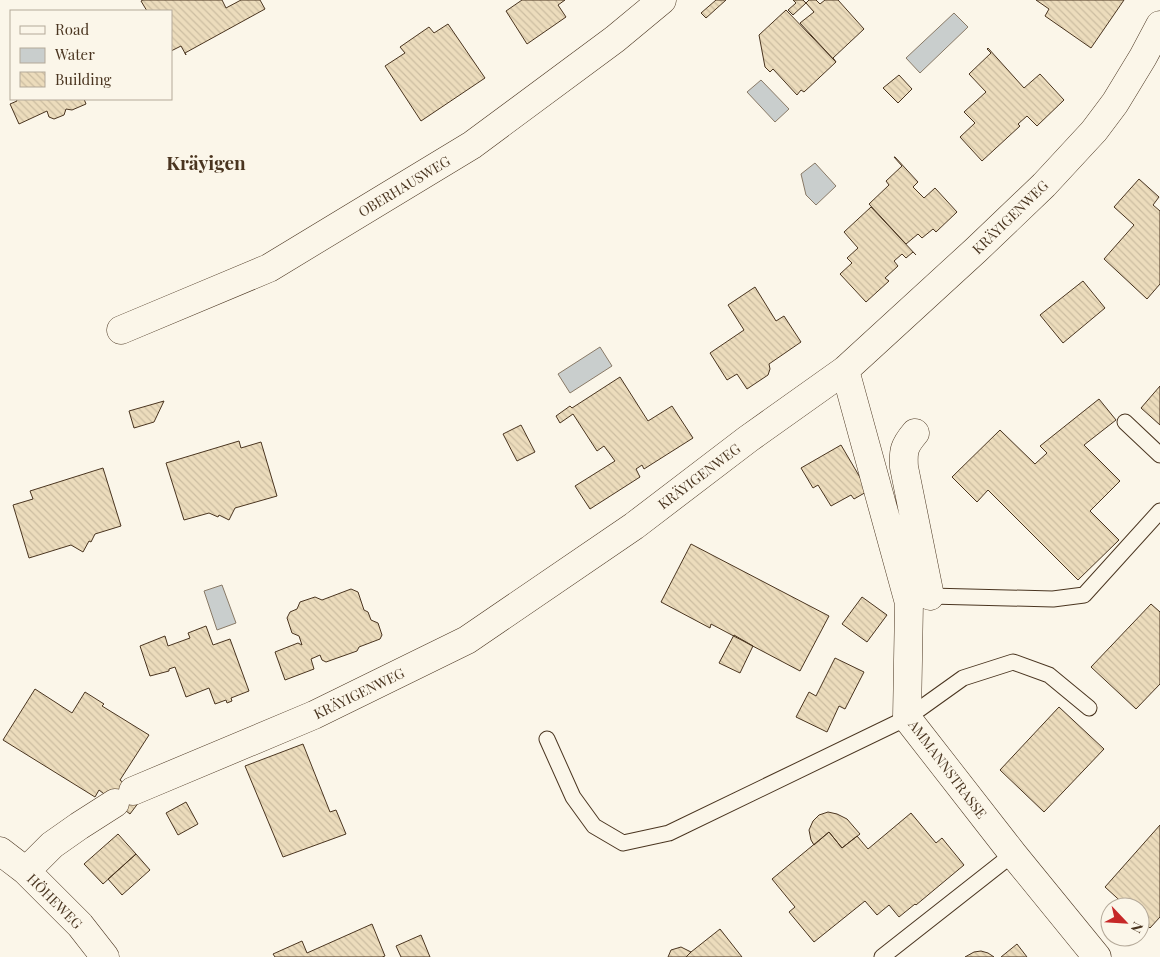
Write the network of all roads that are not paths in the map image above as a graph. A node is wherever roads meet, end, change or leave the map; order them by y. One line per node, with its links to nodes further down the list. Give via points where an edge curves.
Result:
1 (662, 0): 3 (street, OBERHAUSWEG, via 472,145 269,268)
2 (1160, 25): 4 (street, KRÄYIGENWEG, via 1115,103 1094,131 976,250)
3 (122, 330)
4 (845, 370): 9 (street, AMMANNSTRASSE); 15 (street, KRÄYIGENWEG, via 634,526 467,640 314,715 124,797 52,845)
5 (1125, 422): 7 (lane)
6 (915, 433): 9 (street, via 903,452)
7 (1160, 455)
8 (1160, 511): 9 (lane, via 1084,595 1053,599)
9 (920, 600): 11 (street, AMMANNSTRASSE)
10 (1089, 708): 11 (lane, via 1049,675 1013,662 963,678)
11 (908, 718): 12 (lane, via 669,833 623,844 588,819 573,797); 14 (street, AMMANNSTRASSE)
12 (547, 739)
13 (0, 851): 15 (street, HÖHEWEG)
14 (1013, 854): 17 (lane); 18 (street, AMMANNSTRASSE)
15 (26, 871): 16 (street, HÖHEWEG, via 80,925)
16 (105, 957)
17 (882, 957)
18 (1097, 957)

